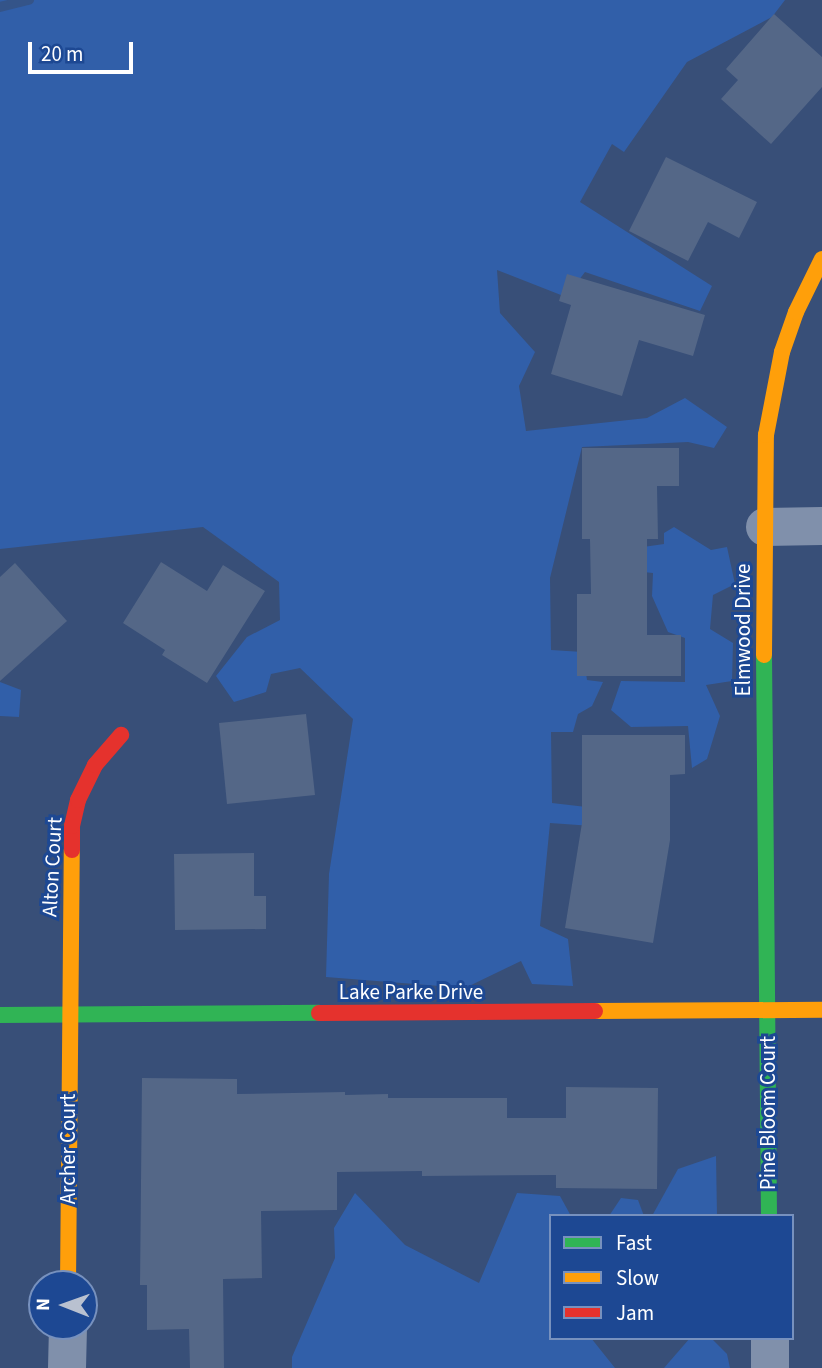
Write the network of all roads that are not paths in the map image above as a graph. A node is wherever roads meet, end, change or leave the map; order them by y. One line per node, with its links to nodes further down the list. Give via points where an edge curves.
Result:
1 (822, 259): 3 (street, Elmwood Drive, via 796,312 772,393 766,435)
2 (822, 526): 3 (street)
3 (765, 527): 5 (street, Elmwood Drive)
4 (121, 735): 8 (street, Alton Court, via 95,765 78,800 72,826)
5 (767, 1010): 6 (street, Lake Parke Drive); 8 (street, Lake Parke Drive); 9 (street, Pine Bloom Court)
6 (822, 1010)
7 (0, 1015): 8 (street, Lake Parke Drive)
8 (68, 1015): 10 (street, Archer Court)
9 (769, 1214)
10 (68, 1270)
11 (68, 1340): 13 (street)
12 (770, 1340): 14 (street)
13 (67, 1368)
14 (771, 1368)

